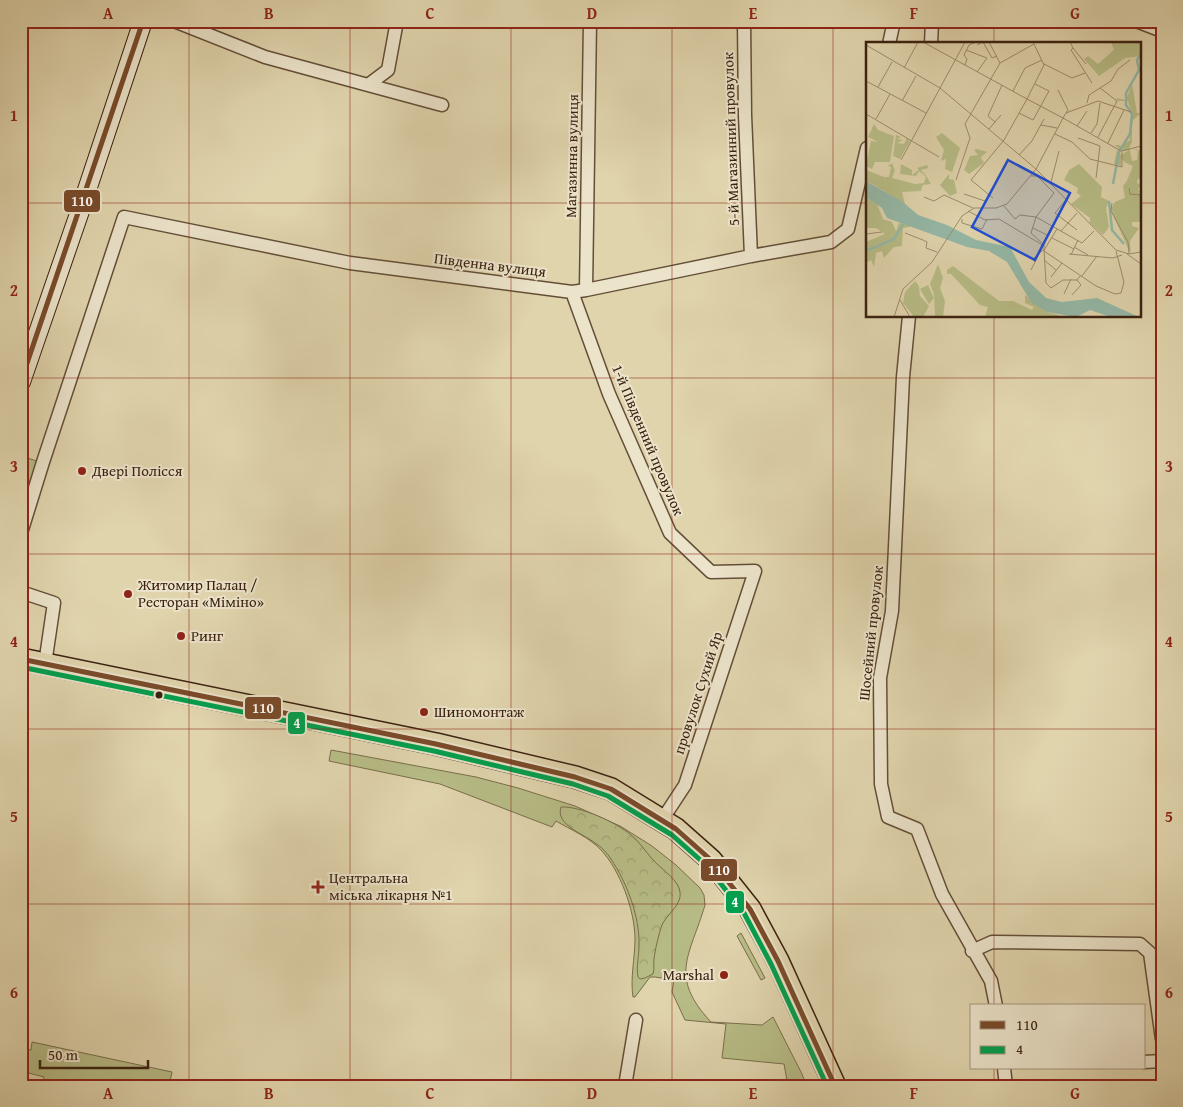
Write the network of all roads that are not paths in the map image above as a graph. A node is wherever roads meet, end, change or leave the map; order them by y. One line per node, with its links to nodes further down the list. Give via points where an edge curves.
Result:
1 (134, 21): 20 (main road)
2 (143, 21): 21 (main road)
3 (174, 21): 13 (street, via 265,57)
4 (397, 21): 13 (street, via 388,70)
5 (590, 21): 17 (street, Магазинна вулиця)
6 (744, 21): 16 (street, 5-й Магазинний провулок)
7 (894, 21): 11 (street)
8 (932, 21): 12 (street)
9 (1136, 21): 10 (street)
10 (1162, 31)
11 (889, 42)
12 (931, 42)
13 (368, 85): 14 (street)
14 (442, 105)
15 (866, 152): 16 (street, Південна вулиця, via 848,229 832,242)
16 (751, 256): 17 (street, Південна вулиця)
17 (586, 290): 18 (street, Південна вулиця)
18 (572, 292): 22 (street, Південна вулиця, via 350,263 124,217); 23 (street, 1-й Південний провулок, via 609,394 670,533 711,572)
19 (909, 318): 28 (street, Шосейний провулок, via 892,611 880,678 880,784 888,817 917,829 942,894)
20 (21, 349)
21 (21, 382)
22 (21, 533)
23 (755, 571): 27 (street, провулок Сухий Яр, via 685,785)
24 (21, 592): 26 (street, via 54,603)
25 (21, 660): 26 (highway)
26 (45, 664): 27 (highway, via 426,742 575,777 611,789)
27 (662, 820): 36 (highway, via 711,860 750,909)
28 (972, 951): 29 (street, Шосейний провулок, via 991,981); 31 (street, via 992,942 1140,944 1150,953)
29 (996, 1004)
30 (636, 1020): 35 (street)
31 (1162, 1039)
32 (1162, 1061): 33 (street)
33 (1146, 1062)
34 (1004, 1070): 37 (street)
35 (625, 1086)
36 (835, 1086)
37 (1006, 1086)

